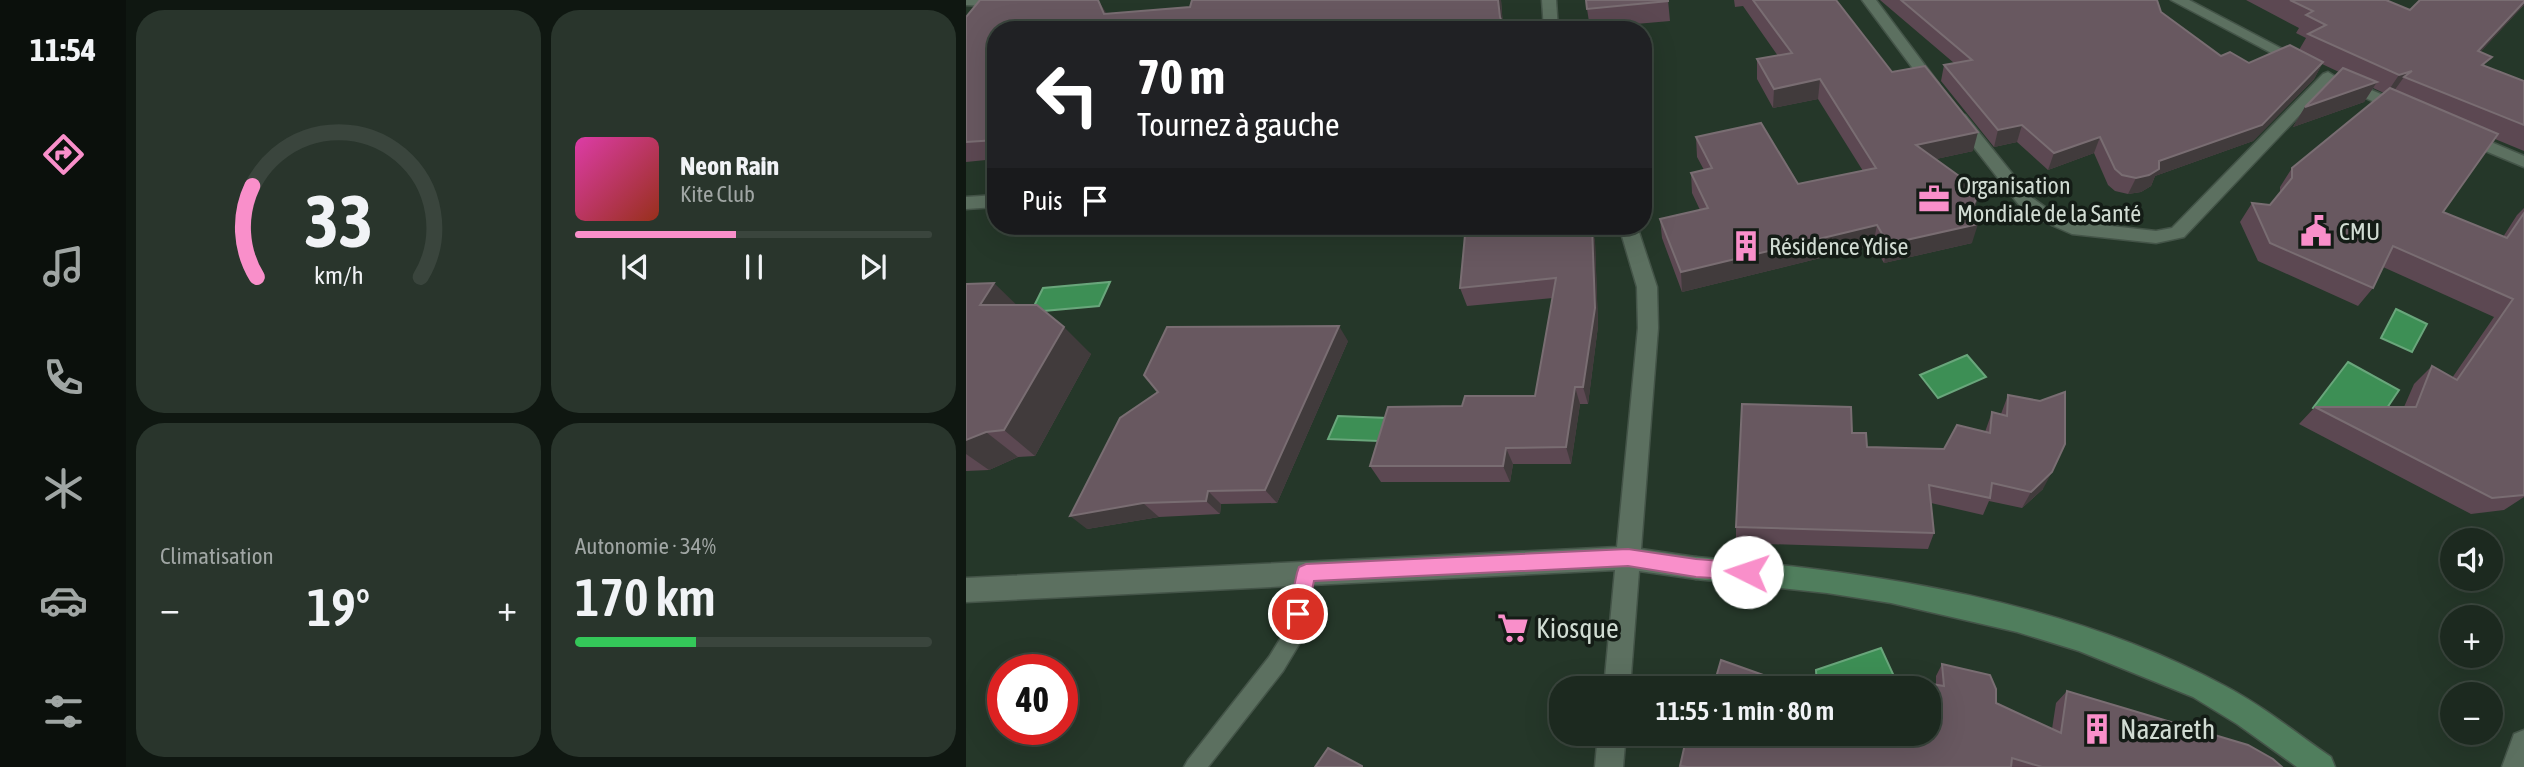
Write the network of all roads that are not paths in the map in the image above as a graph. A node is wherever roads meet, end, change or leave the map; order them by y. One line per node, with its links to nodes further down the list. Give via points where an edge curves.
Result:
1 (1549, 0): 6 (street)
2 (1869, 0): 7 (street, via 2025,201 2072,228 2156,237 2178,233)
3 (2178, 0): 7 (street)
4 (966, 1): 5 (street)
5 (1020, 3)
6 (1550, 21)
7 (2328, 77): 8 (street)
8 (2414, 114)
9 (2451, 130): 10 (street)
10 (2524, 162)
11 (987, 202): 12 (street)
12 (966, 203)
13 (1631, 235): 14 (street, via 1647,287 1648,328)
14 (1628, 558): 15 (street); 16 (street); 18 (street)
15 (1696, 568): 23 (street, via 1798,575 1924,595 2078,637 2205,689)
16 (1306, 573): 17 (street); 21 (lane, via 1294,634)
17 (971, 596)
18 (1618, 676)
19 (2524, 744): 24 (street)
20 (1611, 746): 22 (street)
21 (1195, 767)
22 (1609, 767)
23 (2321, 767)
24 (2516, 767)

